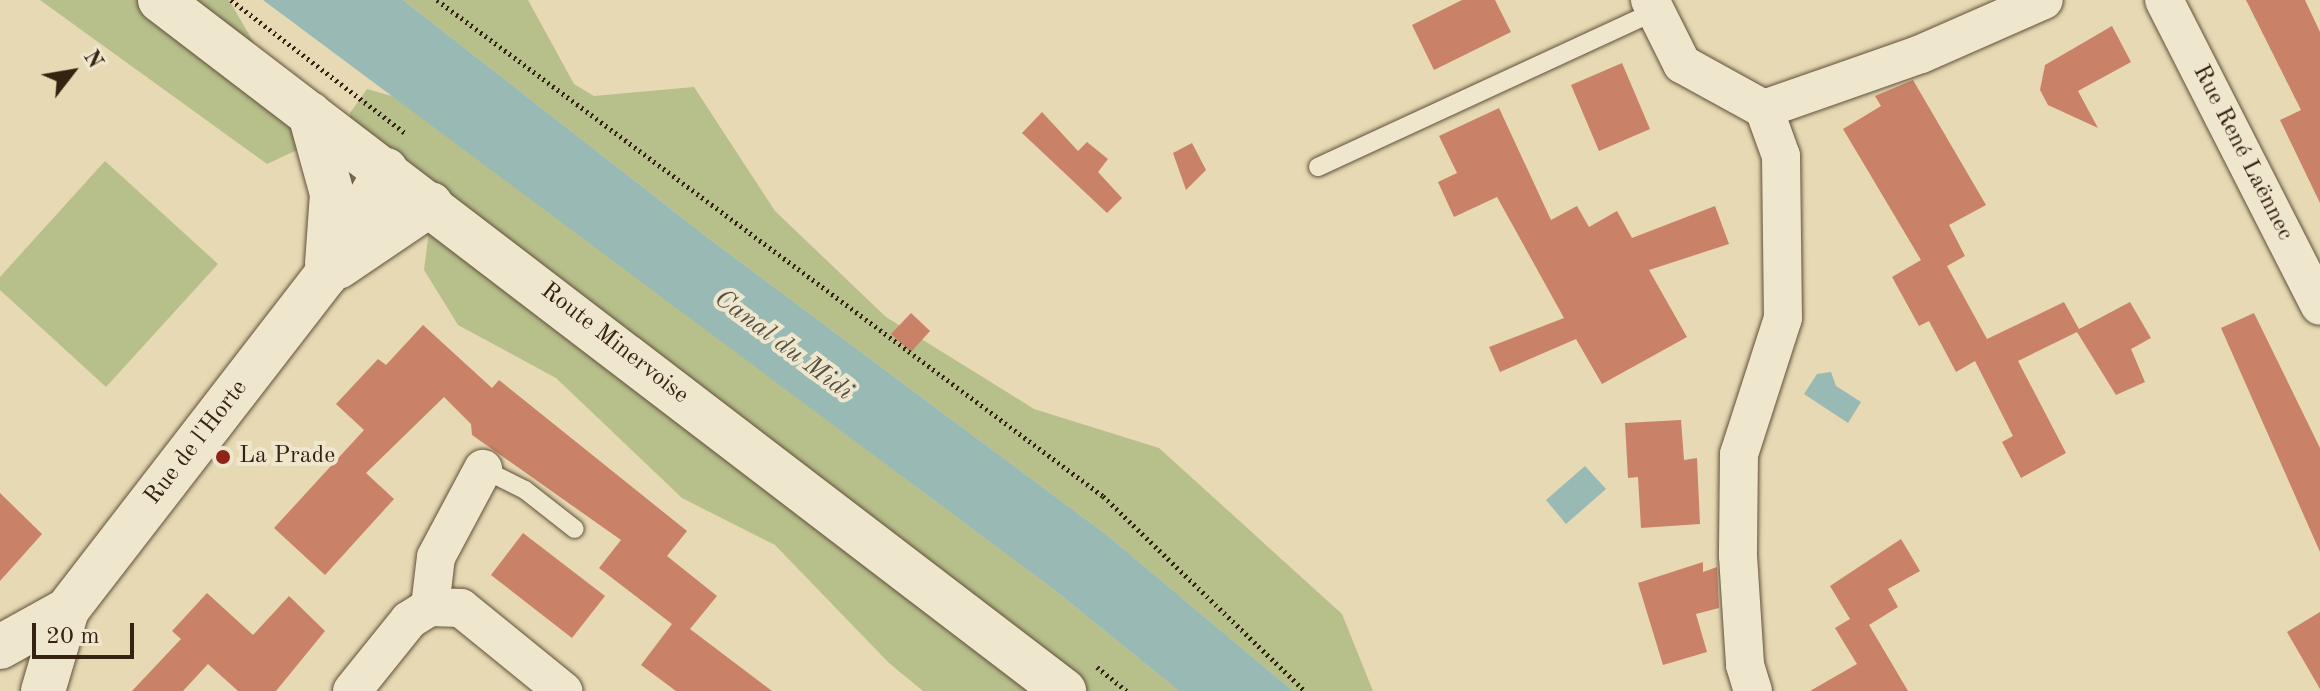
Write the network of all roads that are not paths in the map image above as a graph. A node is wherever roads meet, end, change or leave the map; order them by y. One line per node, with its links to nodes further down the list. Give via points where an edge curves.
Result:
1 (160, 0): 6 (main road, Route Minervoise)
2 (2044, 0): 5 (street, via 1921,54)
3 (2164, 0): 11 (street, Rue René Laënnec)
4 (1651, 6): 5 (street, via 1682,64); 7 (lane)
5 (1764, 109): 20 (street, via 1781,156 1786,251 1783,318 1739,454 1738,556 1745,665)
6 (310, 114): 8 (main road, Route Minervoise); 10 (main road, via 332,194)
7 (1318, 167)
8 (386, 170): 9 (main road, Route Minervoise); 10 (main road, Rue de l'Horte)
9 (431, 204): 10 (main road, Rue de l'Horte); 19 (main road, Route Minervoise)
10 (326, 275): 15 (main road, Rue de l'Horte)
11 (2320, 306)
12 (483, 469): 13 (lane, via 525,490); 14 (street, via 436,557)
13 (575, 529)
14 (430, 607): 17 (street, via 409,620); 18 (street, via 461,608)
15 (67, 610): 16 (main road, Rue de l'Horte); 16 (main road, Rue de l'Horte)
16 (14, 673)
17 (352, 691)
18 (562, 691)
19 (1064, 691)
20 (1753, 691)

